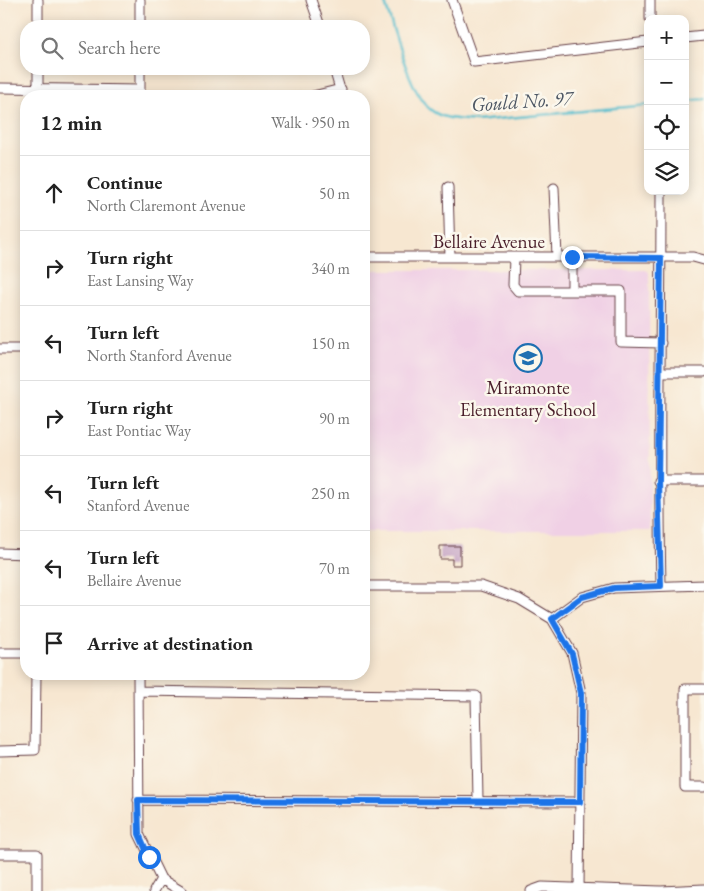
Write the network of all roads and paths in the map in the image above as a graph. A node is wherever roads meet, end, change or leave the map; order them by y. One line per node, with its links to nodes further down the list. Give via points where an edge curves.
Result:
1 (38, 0): 7 (street)
2 (140, 0): 8 (street)
3 (311, 0): 9 (street)
4 (452, 0): 12 (street, via 474,62)
5 (650, 0): 6 (street)
6 (650, 15)
7 (38, 20)
8 (140, 20)
9 (318, 20)
10 (704, 36): 11 (street)
11 (689, 38)
12 (644, 42)
13 (38, 75): 18 (street)
14 (140, 75): 19 (street)
15 (336, 75): 20 (street)
16 (0, 88): 17 (street)
17 (20, 90)
18 (38, 90)
19 (140, 90)
20 (340, 90)
21 (448, 187): 25 (street)
22 (554, 188): 27 (street)
23 (661, 195): 29 (street)
24 (370, 256): 25 (street, Bellaire Avenue)
25 (450, 257): 26 (street, Bellaire Avenue)
26 (514, 257): 27 (street, Bellaire Avenue); 31 (street, via 513,285 518,291)
27 (557, 257): 28 (street, Bellaire Avenue)
28 (572, 257): 29 (street, Bellaire Avenue); 31 (street)
29 (661, 258): 30 (street, Bellaire Avenue); 32 (street)
30 (704, 260)
31 (572, 291): 32 (street, via 622,291 621,342)
32 (661, 343): 35 (street)
33 (0, 349): 34 (street)
34 (20, 349)
35 (661, 372): 36 (street); 37 (street)
36 (704, 372)
37 (658, 481): 38 (street); 43 (street)
38 (704, 481)
39 (0, 553): 40 (street)
40 (20, 554)
41 (704, 585): 43 (street)
42 (370, 586): 44 (street, via 481,586 519,599)
43 (661, 586): 44 (street, via 614,588 582,597)
44 (552, 619): 55 (street, via 572,654 581,693)
45 (20, 652): 46 (street)
46 (0, 653)
47 (36, 680): 51 (street, via 35,750)
48 (138, 680): 50 (street)
49 (704, 689): 52 (street, via 685,689 685,787)
50 (138, 691): 53 (street); 54 (street, via 476,696)
51 (0, 751)
52 (704, 787)
53 (138, 800): 54 (street); 57 (street, via 139,834)
54 (478, 800): 55 (street)
55 (580, 802): 58 (street)
56 (0, 854): 60 (street, via 37,854)
57 (161, 879): 61 (street); 62 (street)
58 (579, 889): 63 (street, via 542,887); 64 (street)
59 (704, 889): 64 (street)
60 (37, 891)
61 (154, 891)
62 (181, 891)
63 (531, 891)
64 (661, 891)

